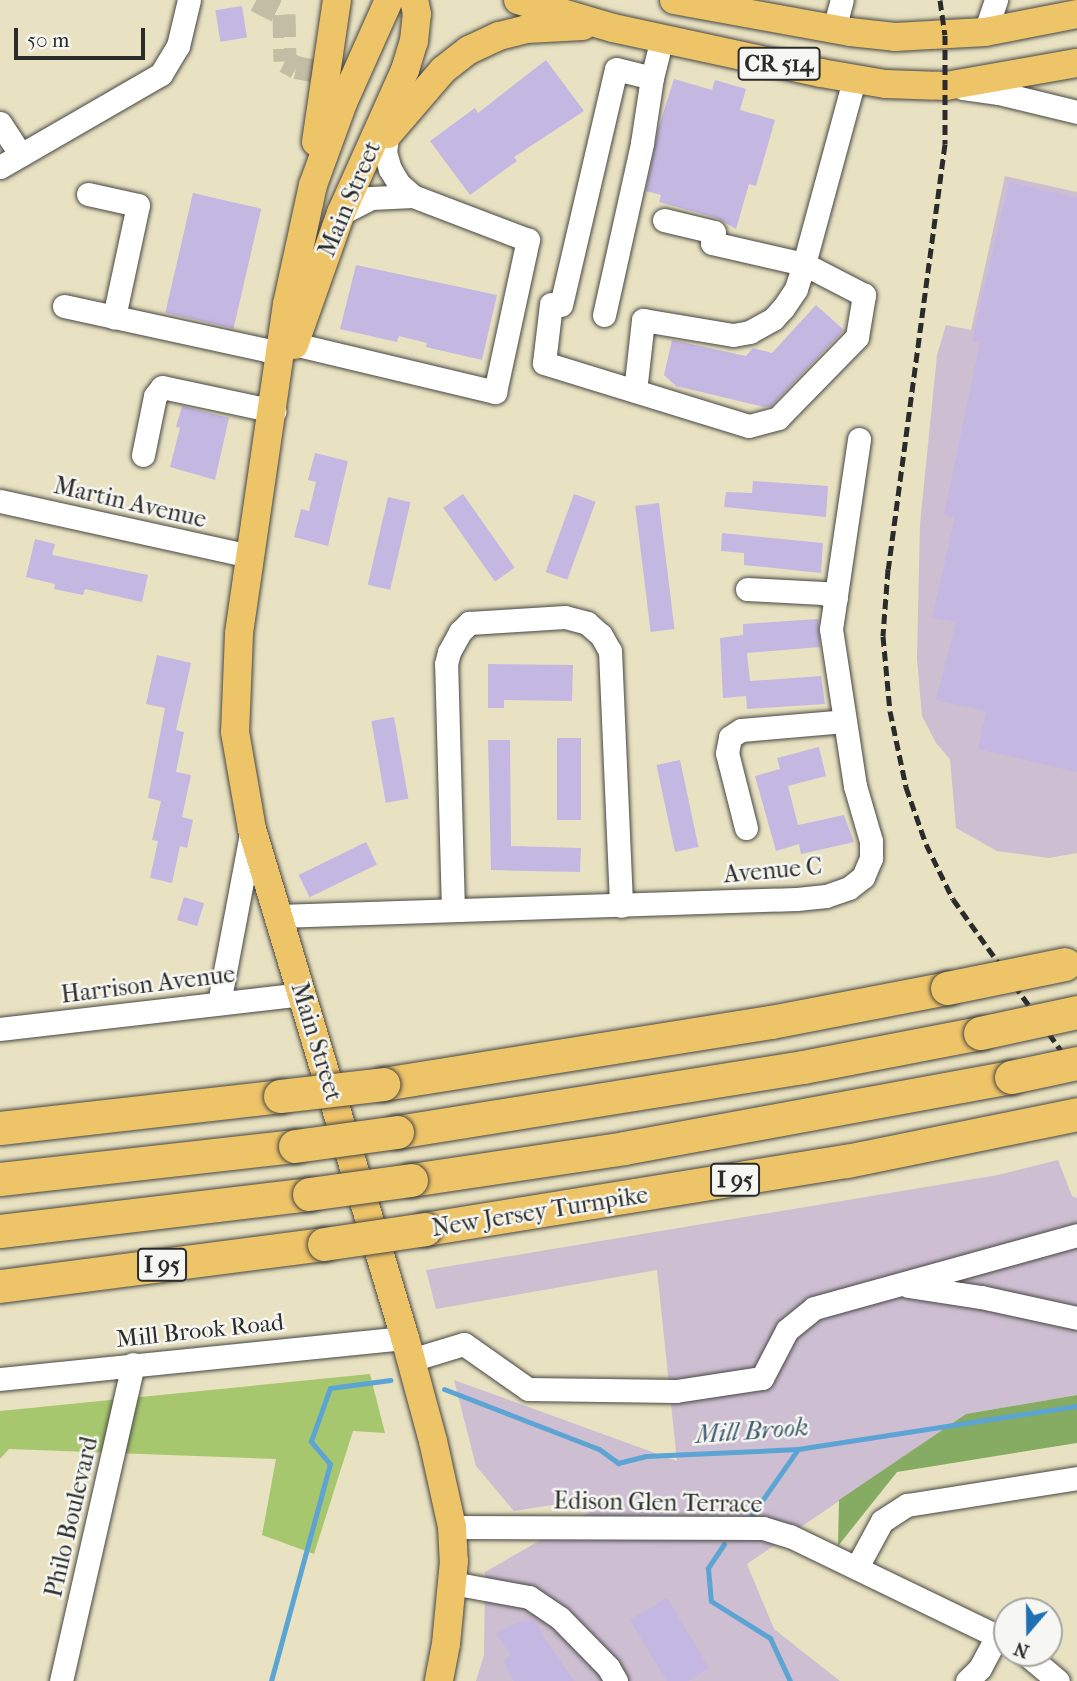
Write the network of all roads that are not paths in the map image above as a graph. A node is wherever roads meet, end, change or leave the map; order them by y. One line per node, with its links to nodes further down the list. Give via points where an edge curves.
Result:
1 (189, 0): 25 (street, via 178,46 162,74)
2 (337, 0): 28 (main road)
3 (389, 0): 28 (main road, Main Street)
4 (414, 0): 27 (main road, Main Street, via 414,41 405,70)
5 (518, 0): 14 (main road, CR 514)
6 (674, 0): 13 (main road, CR 514)
7 (720, 0): 13 (main road)
8 (842, 0): 15 (street)
9 (996, 0): 16 (street)
10 (1070, 0): 11 (street)
11 (1077, 3)
12 (1077, 14): 16 (main road, CR 514)
13 (760, 15): 15 (main road, CR 514)
14 (613, 28): 17 (main road, CR 514); 24 (main road, via 527,29 479,46 443,70)
15 (834, 29): 16 (main road, CR 514, via 895,37)
16 (985, 32)
17 (662, 38): 19 (street); 20 (main road, CR 514)
18 (1077, 63): 21 (main road, CR 514)
19 (652, 78): 35 (street); 38 (street, via 616,69 544,363)
20 (854, 80): 21 (main road, CR 514); 33 (street)
21 (947, 86): 22 (street)
22 (1077, 112)
23 (0, 123): 25 (street)
24 (387, 136): 27 (main road); 30 (street, via 390,169)
25 (21, 155): 26 (street)
26 (0, 167)
27 (359, 173): 31 (main road, Main Street)
28 (313, 185): 37 (main road, Main Street, via 287,304)
29 (88, 194): 36 (street, via 138,205)
30 (412, 196): 31 (street, via 371,198); 37 (street, via 528,240 495,392)
31 (341, 212): 37 (main road, Main Street)
32 (664, 220): 33 (street, via 714,232 712,243)
33 (804, 264): 38 (street, via 796,289 783,308 774,319 750,332 733,335 643,320); 38 (street, via 864,295 857,337 778,418 749,426)
34 (64, 306): 36 (street)
35 (604, 315)
36 (114, 317): 37 (street, via 266,350)
37 (288, 350): 39 (main road, Main Street)
38 (635, 391)
39 (275, 405): 41 (street, via 162,387 155,396); 43 (main road, Main Street)
40 (859, 439): 45 (street, Avenue C)
41 (143, 454)
42 (0, 501): 43 (street, Martin Avenue)
43 (250, 556): 48 (main road, Main Street, via 237,659 235,732)
44 (747, 589): 45 (street, via 823,593)
45 (836, 598): 46 (street, Avenue C, via 831,629)
46 (845, 721): 47 (street, via 741,730 730,737 727,753); 49 (street, Avenue C, via 855,786 871,841 871,858 863,877 827,896)
47 (746, 828)
48 (252, 829): 51 (main road, Main Street); 54 (street)
49 (621, 906): 50 (street, Avenue C); 50 (street, via 610,651 587,623 565,617 468,623 449,652)
50 (453, 910): 51 (street, Avenue C)
51 (278, 916): 53 (main road, Main Street)
52 (1071, 963): 59 (highway, bridge, via 758,1025 383,1084)
53 (302, 994): 54 (street, Harrison Avenue); 66 (main road, Main Street)
54 (219, 1003): 56 (street, Harrison Avenue)
55 (1077, 1012): 60 (highway, bridge, via 803,1067 397,1132)
56 (0, 1029)
57 (1077, 1063): 61 (highway, New Jersey Turnpike / I 95, bridge, via 624,1148 309,1194)
58 (1077, 1114): 64 (highway, New Jersey Turnpike / I 95, bridge, via 847,1161 425,1229)
59 (0, 1128)
60 (0, 1180)
61 (0, 1231)
62 (1077, 1235): 63 (street)
63 (898, 1285): 65 (street); 66 (street, Mill Brook Road, via 829,1302 800,1318 787,1330 762,1378 676,1391 528,1389 464,1344)
64 (0, 1286)
65 (1077, 1318)
66 (408, 1349): 67 (street, Mill Brook Road); 70 (main road, Main Street)
67 (133, 1364): 68 (street, Mill Brook Road); 76 (street, Philo Boulevard)
68 (0, 1378)
69 (1077, 1478): 71 (street, via 906,1505 882,1521)
70 (452, 1527): 71 (street, Edison Glen Terrace, via 763,1528 790,1535); 72 (main road, Main Street)
71 (856, 1567): 73 (street, Edison Glen Terrace)
72 (452, 1583): 77 (main road, Main Street); 78 (street, via 529,1597 561,1618)
73 (993, 1634)
74 (993, 1650): 79 (street)
75 (1042, 1667): 80 (street)
76 (61, 1681)
77 (439, 1681)
78 (616, 1681)
79 (967, 1681)
80 (1058, 1681)

